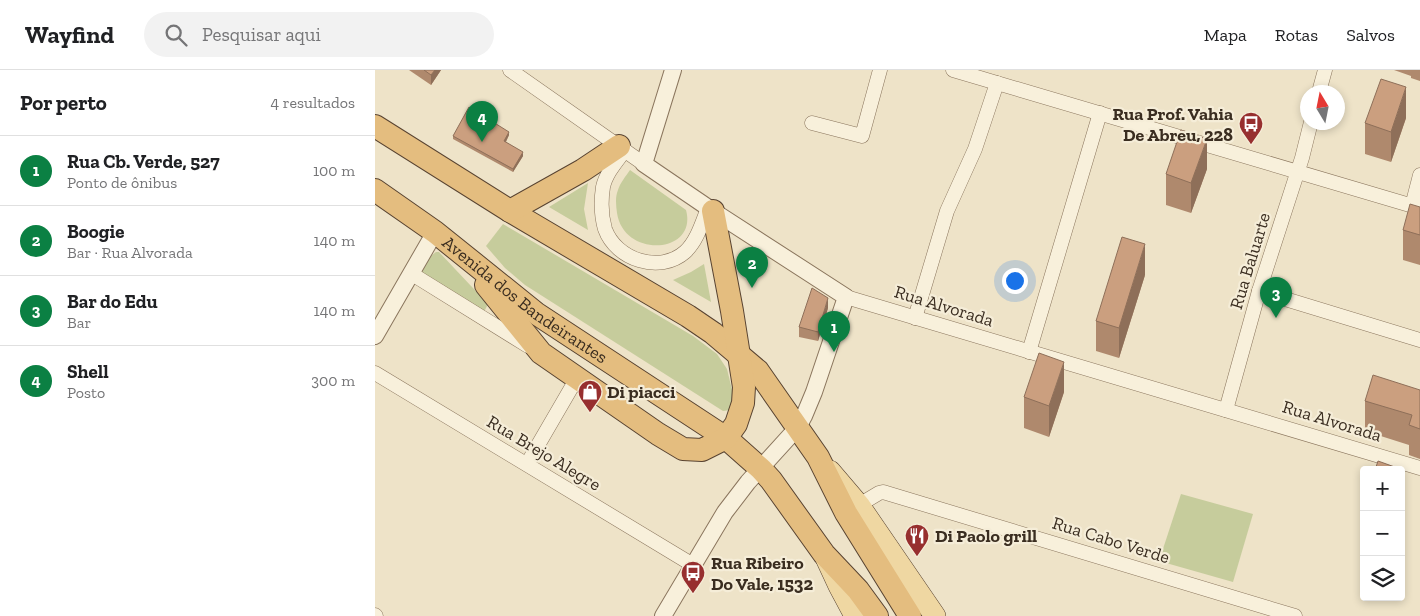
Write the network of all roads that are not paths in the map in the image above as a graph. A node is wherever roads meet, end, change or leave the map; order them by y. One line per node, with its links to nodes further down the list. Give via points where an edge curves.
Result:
1 (510, 70): 13 (street, Rua Alvorada)
2 (673, 70): 14 (street)
3 (880, 70): 10 (street, via 861,136)
4 (953, 70): 6 (street)
5 (1320, 71): 8 (street)
6 (970, 72): 7 (street)
7 (997, 83): 9 (street); 26 (street, via 975,149 947,211)
8 (1319, 85)
9 (1100, 113): 15 (street); 29 (street)
10 (812, 122)
11 (375, 126): 20 (highway)
12 (1309, 130): 15 (street, Rua Baluarte)
13 (622, 148): 14 (street, Rua Alvorada); 19 (street, via 604,184 602,212 606,230 623,252 645,262 672,260 694,241); 20 (highway)
14 (644, 164): 19 (street, Rua Alvorada)
15 (1297, 172): 18 (street); 24 (street, Rua Baluarte)
16 (1420, 175): 18 (street)
17 (375, 190): 21 (highway, Avenida dos Bandeirantes)
18 (1416, 207)
19 (711, 210): 25 (street, Rua Alvorada); 31 (highway)
20 (510, 211): 31 (highway, via 687,316)
21 (435, 232): 22 (highway, Avenida dos Bandeirantes); 23 (street)
22 (458, 251): 30 (highway); 36 (highway, Avenida dos Bandeirantes, via 537,314)
23 (412, 274): 27 (street); 30 (street)
24 (1259, 291): 28 (street); 34 (street, Rua Baluarte)
25 (846, 297): 26 (street, Rua Alvorada); 35 (street, via 809,406)
26 (915, 318): 29 (street, Rua Alvorada)
27 (375, 336)
28 (1420, 340)
29 (1029, 352): 34 (street, Rua Alvorada)
30 (541, 354): 33 (highway)
31 (739, 354): 35 (highway, via 758,372); 36 (highway, via 743,403)
32 (375, 373): 38 (street, Rua Brejo Alegre)
33 (577, 378): 36 (highway, via 683,449 702,450); 38 (street)
34 (1226, 410): 39 (street, Rua Alvorada)
35 (798, 427): 37 (highway); 40 (street)
36 (727, 438): 40 (highway, Avenida dos Bandeirantes)
37 (818, 457): 41 (main road); 47 (highway, via 846,513)
38 (527, 464): 43 (street, Rua Brejo Alegre)
39 (1420, 468)
40 (761, 469): 42 (highway, Avenida dos Bandeirantes); 43 (street, via 725,512)
41 (859, 505): 48 (main road); 49 (street, Rua Cabo Verde, via 883,492)
42 (824, 554): 45 (main road, Avenida dos Bandeirantes); 46 (highway, Avenida dos Bandeirantes)
43 (693, 565): 44 (street)
44 (663, 616)
45 (855, 616)
46 (877, 616)
47 (910, 616)
48 (935, 616)
49 (1295, 616)

